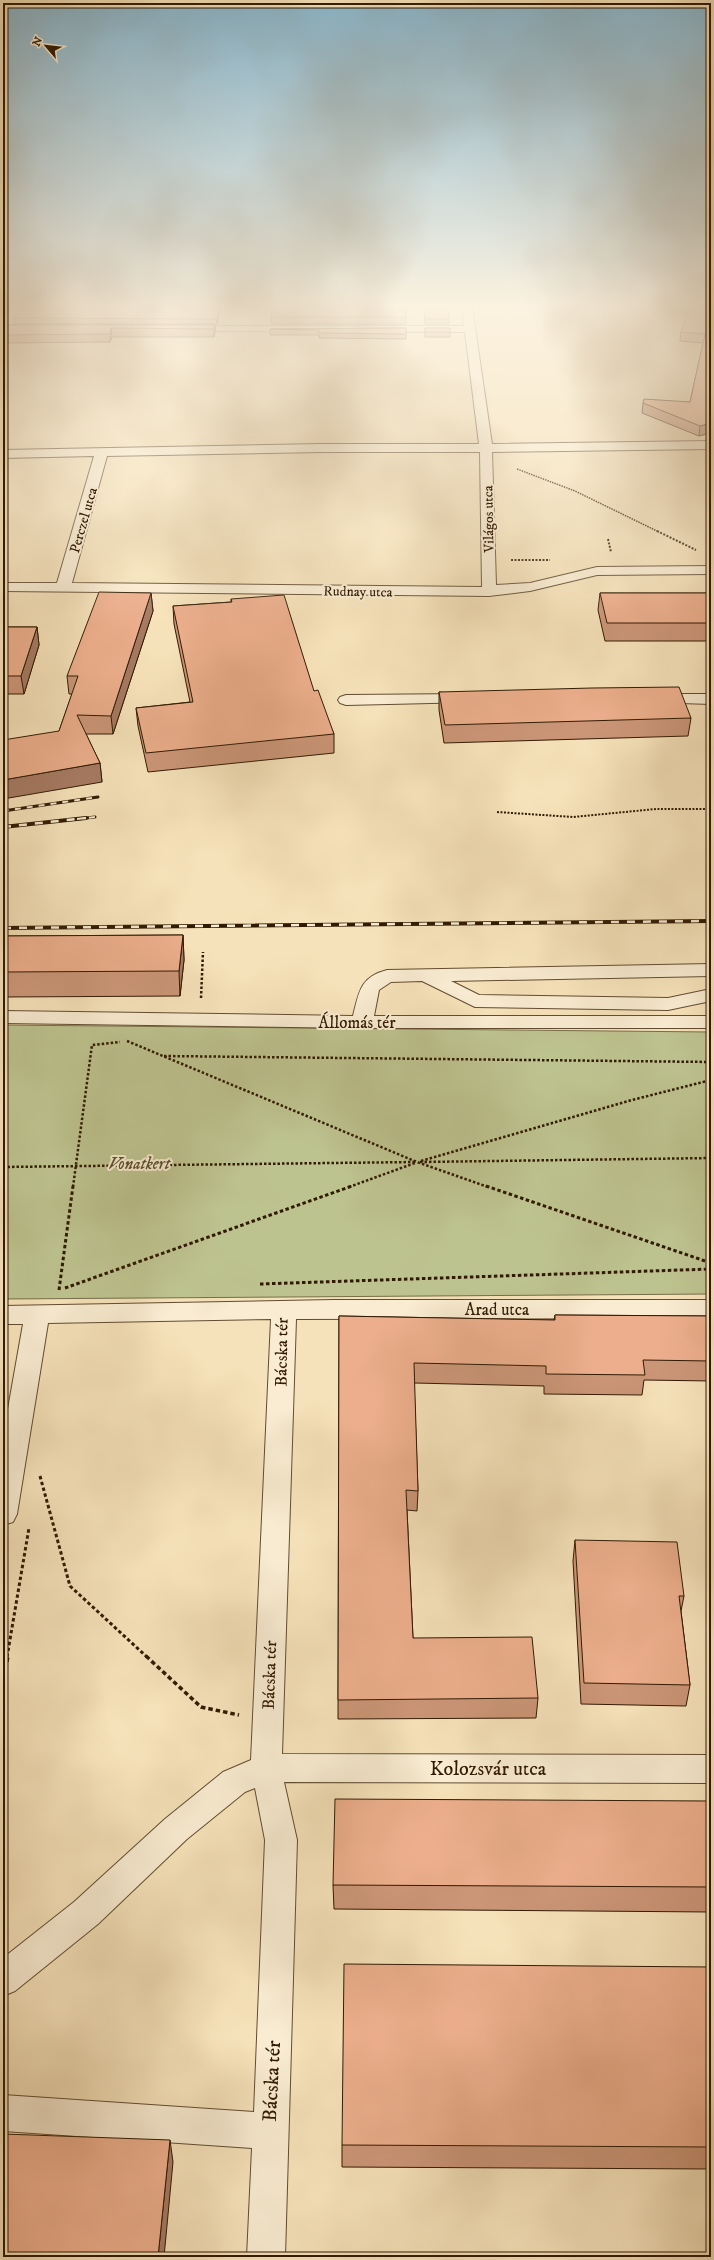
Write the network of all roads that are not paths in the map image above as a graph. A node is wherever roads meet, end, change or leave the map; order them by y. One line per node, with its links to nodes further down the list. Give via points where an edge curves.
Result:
1 (481, 412): 4 (street, Világos utca)
2 (711, 445): 4 (street)
3 (102, 452): 4 (street); 5 (street); 8 (street, Perczel utca)
4 (486, 453): 9 (street, Világos utca)
5 (3, 454)
6 (711, 570): 9 (street, Rudnay utca, via 597,570 530,587)
7 (3, 587): 8 (street, Rudnay utca)
8 (64, 588): 9 (street, Rudnay utca)
9 (489, 592)
10 (640, 699): 11 (street)
11 (711, 699)
12 (346, 700): 13 (street)
13 (481, 700)
14 (711, 970): 15 (street)
15 (426, 975): 16 (street, via 475,1001 668,1004); 18 (street, via 387,976 370,987)
16 (711, 994)
17 (3, 1017): 18 (street, Állomás tér)
18 (362, 1022): 19 (street, Állomás tér)
19 (711, 1022)
20 (711, 1309): 21 (street, Arad utca)
21 (284, 1310): 23 (street, Bácska tér); 25 (street, Bácska tér)
22 (3, 1315): 23 (street, Bácska tér)
23 (47, 1315): 24 (street)
24 (3, 1514)
25 (266, 1768): 26 (street, Kolozsvár utca); 27 (street, via 234,1782 176,1829 86,1913); 29 (street, Bácska tér, via 281,1840)
26 (711, 1769)
27 (3, 1979)
28 (3, 2113): 29 (street, Bácska tér)
29 (270, 2131): 30 (street)
30 (266, 2257)

